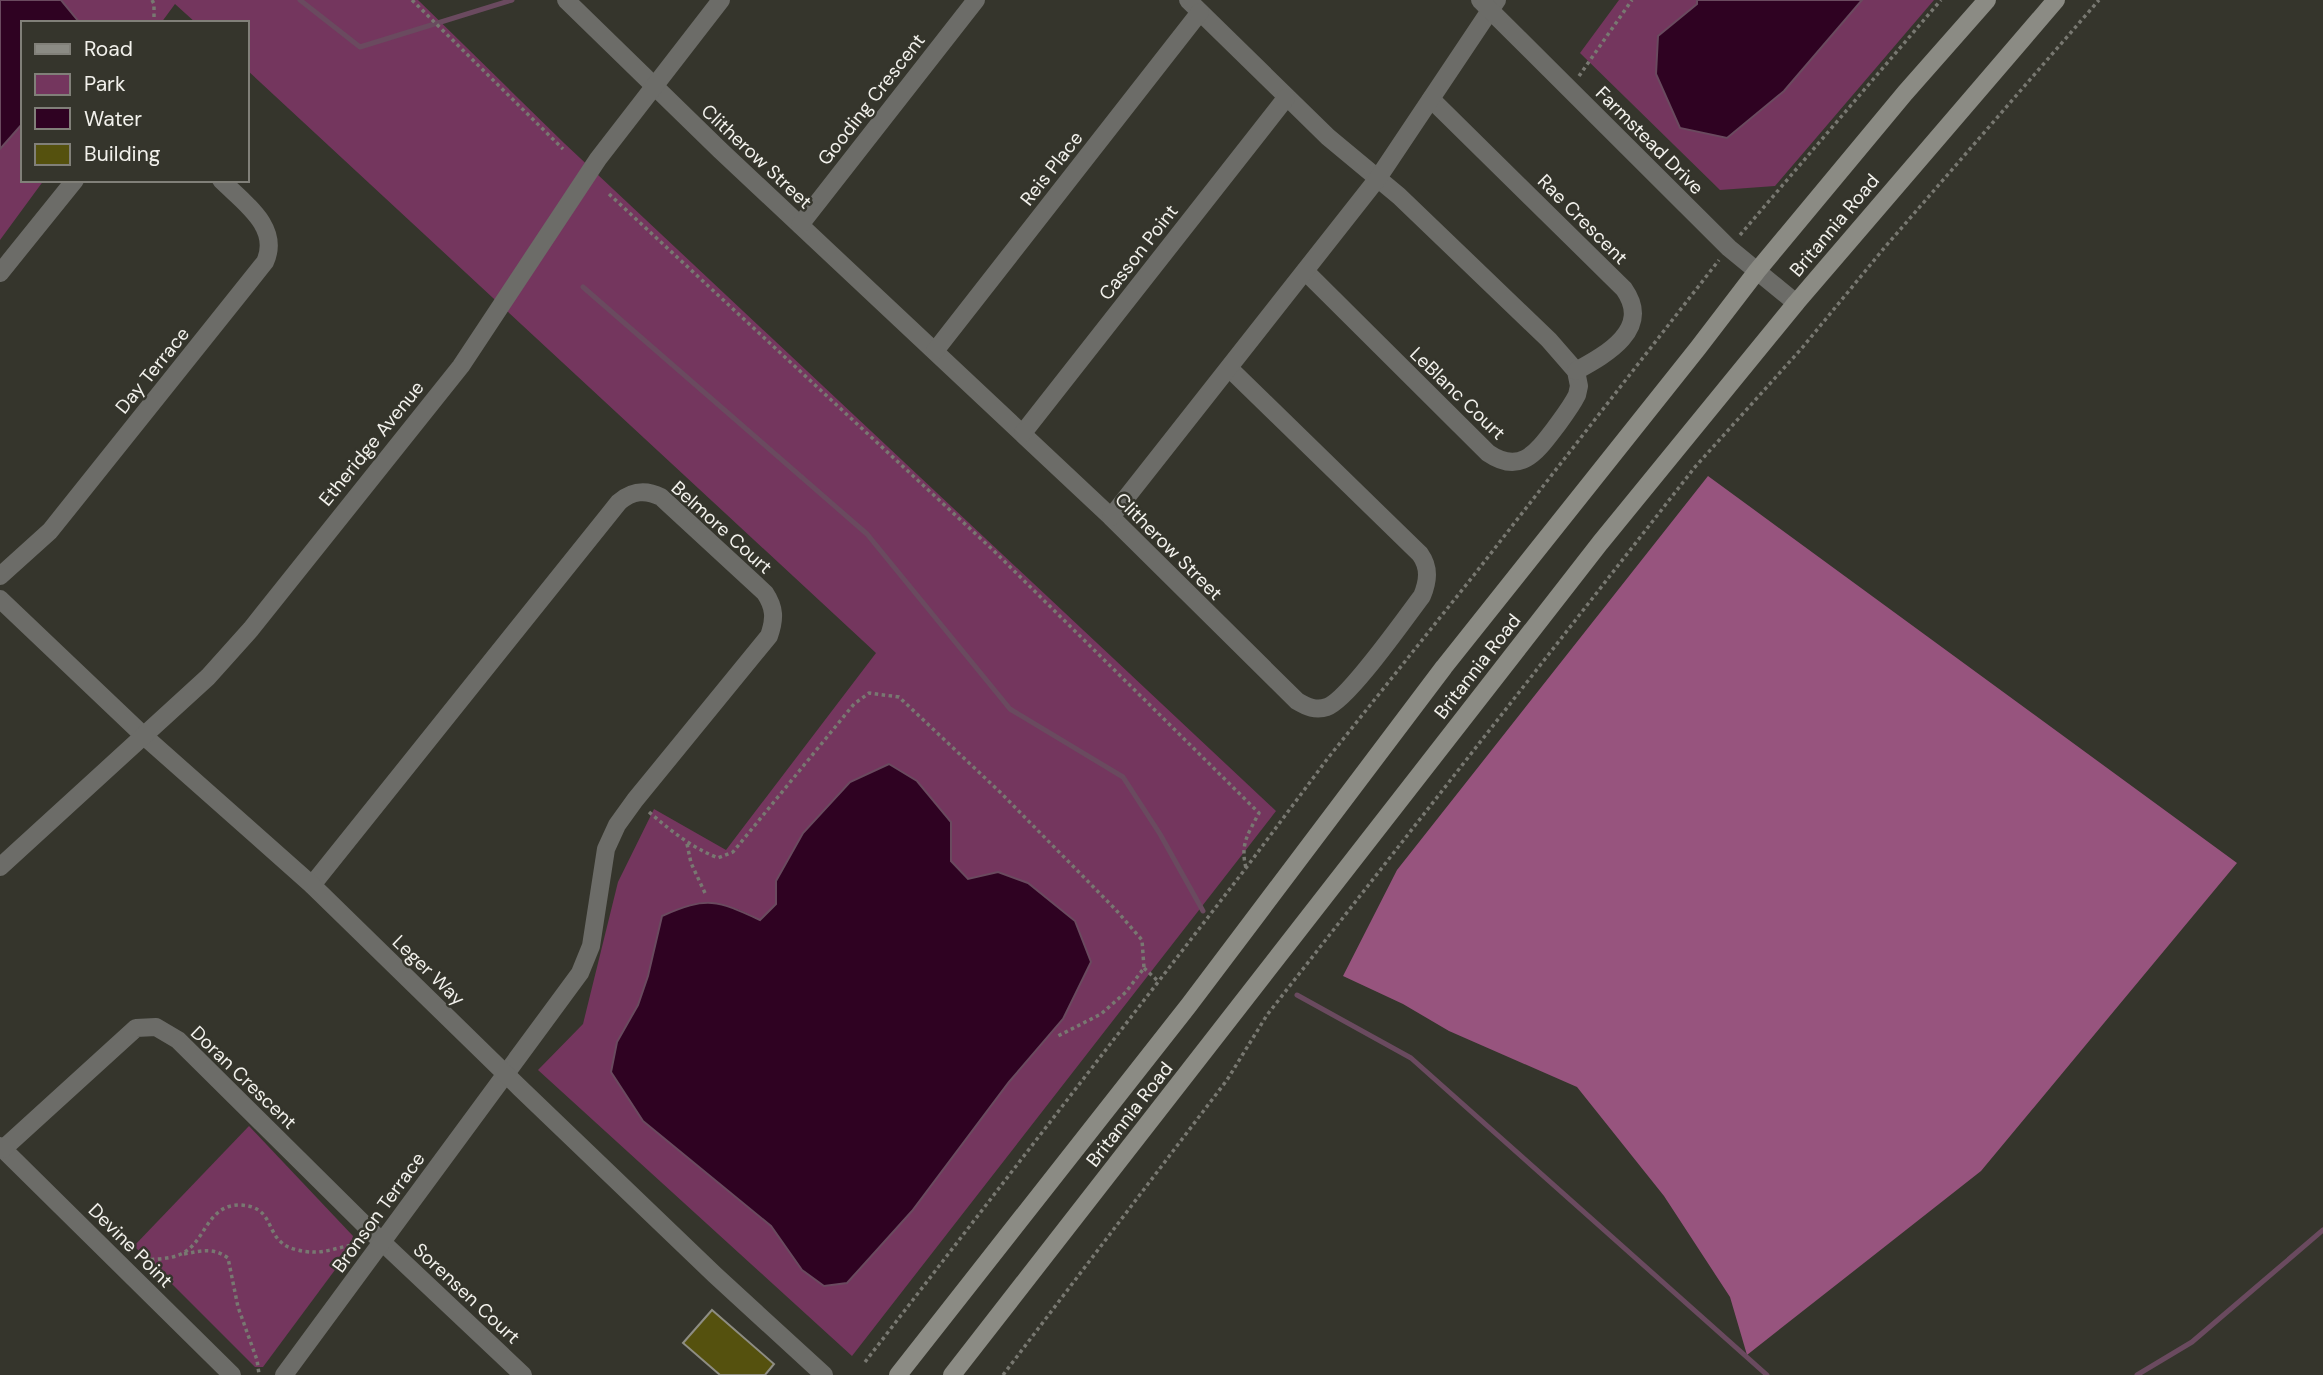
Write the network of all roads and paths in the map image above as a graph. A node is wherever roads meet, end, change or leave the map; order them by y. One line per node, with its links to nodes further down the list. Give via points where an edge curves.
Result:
1 (152, 0): 13 (path)
2 (412, 0): 18 (path)
3 (566, 0): 14 (street, Clitherow Street)
4 (721, 0): 14 (street, Etheridge Avenue)
5 (976, 0): 23 (street, Gooding Crescent)
6 (1632, 0): 15 (path)
7 (1941, 0): 24 (path)
8 (1987, 0): 26 (main road, Britannia Road)
9 (2056, 0): 28 (main road, Britannia Road)
10 (2099, 0): 60 (path, via 1695,467 1267,1015 1227,1080)
11 (1489, 3): 15 (street, Farmstead Drive); 17 (street)
12 (1194, 6): 16 (street); 29 (street, Reis Place)
13 (154, 21)
14 (654, 85): 23 (street, Clitherow Street); 36 (street, Etheridge Avenue, via 597,159 461,366 251,629 208,677)
15 (1569, 88): 24 (street, Farmstead Drive)
16 (1286, 98): 19 (street); 32 (street, Casson Point)
17 (1431, 99): 19 (street); 31 (street, Rae Crescent, via 1632,300 1632,323 1611,351)
18 (563, 149)
19 (1378, 178): 25 (street); 31 (street)
20 (73, 182): 27 (street)
21 (222, 182): 34 (street, Day Terrace, via 268,231 265,262 50,531)
22 (609, 194): 40 (path, via 993,550 1259,813 1242,853)
23 (800, 225): 29 (street, Clitherow Street)
24 (1729, 248): 26 (street, Farmstead Drive); 40 (path)
25 (1306, 271): 30 (street); 31 (street, LeBlanc Court, via 1498,459 1523,461 1535,453 1573,404 1579,386)
26 (1757, 271): 28 (street, Farmstead Drive); 58 (main road, Britannia Road, via 1444,667 1189,1005)
27 (0, 273)
28 (1796, 303): 59 (main road, Britannia Road, via 1591,554)
29 (934, 351): 32 (street, Clitherow Street)
30 (1229, 368): 33 (street); 33 (street, Clitherow Street, via 1420,554 1427,567 1423,596 1351,687 1325,708 1297,701)
31 (1576, 371)
32 (1023, 433): 33 (street, Clitherow Street)
33 (1111, 517)
34 (0, 576)
35 (0, 599): 36 (street, Leger Way)
36 (144, 736): 39 (street, Etheridge Avenue); 41 (street, Leger Way)
37 (635, 800): 38 (path); 41 (street, Belmore Court, via 769,636 774,613 765,593 661,497 639,491 619,502); 46 (street, Belmore Court, via 606,849 591,946 580,973)
38 (687, 844): 42 (path); 43 (path, via 718,858 733,852 854,705 869,693 899,697 1002,793 1116,910 1142,940)
39 (0, 867)
40 (1246, 868): 44 (path)
41 (312, 885): 46 (street, Leger Way)
42 (705, 892)
43 (1144, 968): 44 (path); 45 (path, via 1101,1014)
44 (1159, 982): 52 (path)
45 (1058, 1036)
46 (505, 1074): 48 (street, Bronson Terrace); 57 (street, Leger Way)
47 (2, 1147): 48 (street, Doran Crescent, via 136,1028 156,1027 178,1040); 54 (street, Devine Point)
48 (382, 1242): 55 (street, Bronson Terrace); 56 (street, Sorensen Court)
49 (355, 1245): 50 (path, via 315,1253 298,1250 282,1244 265,1216 239,1205 225,1208 209,1220)
50 (182, 1254): 51 (path); 53 (path, via 211,1250 228,1258)
51 (144, 1261)
52 (865, 1362)
53 (259, 1374)
54 (232, 1375)
55 (284, 1375)
56 (523, 1375)
57 (824, 1375)
58 (898, 1375)
59 (952, 1375)
60 (1003, 1375)

